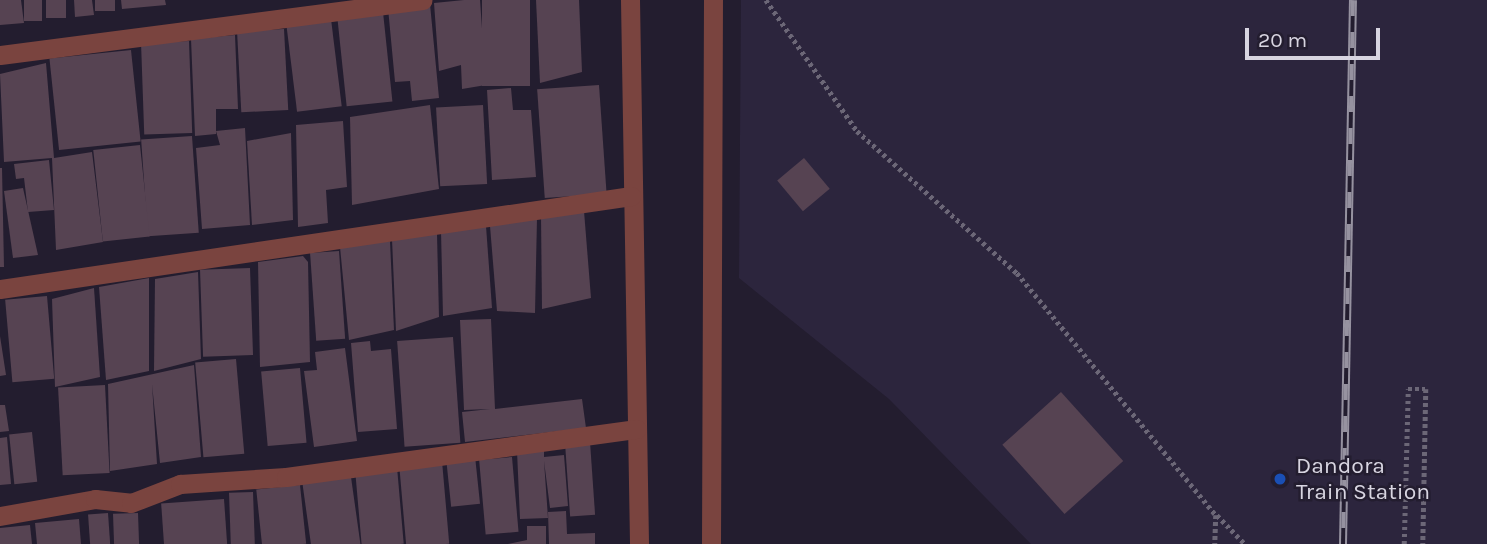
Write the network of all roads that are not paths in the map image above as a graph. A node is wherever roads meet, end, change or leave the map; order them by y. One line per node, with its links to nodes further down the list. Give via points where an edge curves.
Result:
1 (422, 0): 4 (street)
2 (630, 0): 5 (street)
3 (713, 0): 10 (street)
4 (0, 55)
5 (631, 196): 6 (street); 7 (street)
6 (0, 289)
7 (636, 429): 8 (street, via 286,477 180,484 131,503 94,499); 9 (street)
8 (0, 516)
9 (639, 544)
10 (711, 544)

